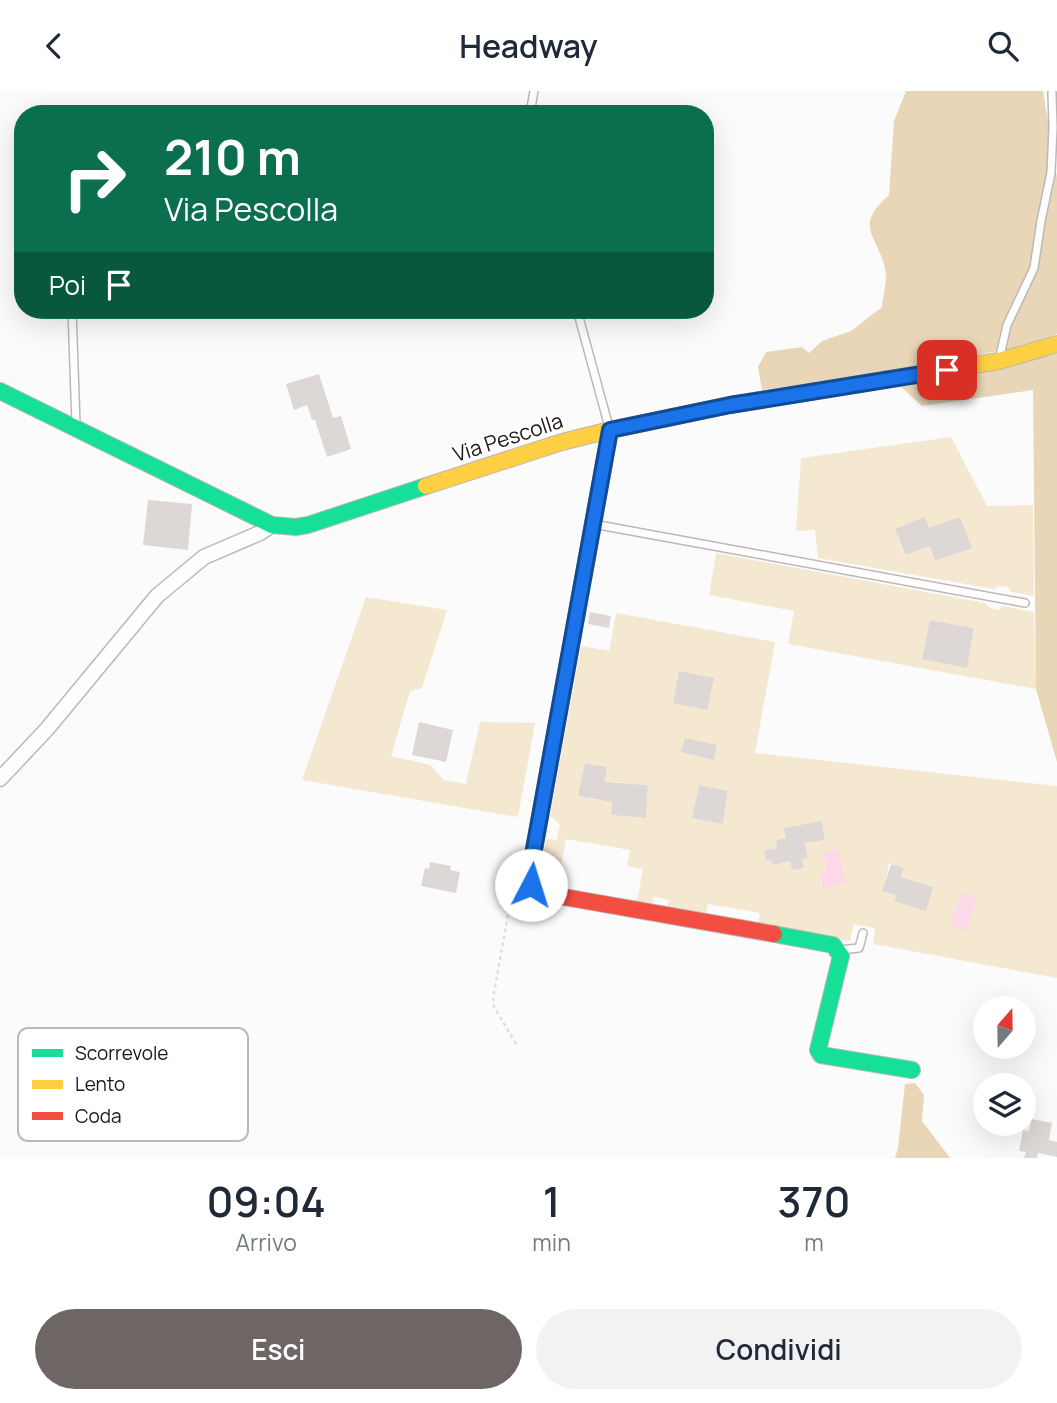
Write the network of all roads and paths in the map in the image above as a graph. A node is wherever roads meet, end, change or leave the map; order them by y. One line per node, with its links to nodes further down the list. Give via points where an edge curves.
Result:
1 (1052, 93): 5 (lane, via 1051,173 1034,268 1007,325)
2 (72, 319): 7 (lane)
3 (579, 319): 8 (lane)
4 (1057, 344): 5 (street, Via Pescolla)
5 (999, 361): 8 (street, Via Pescolla, via 730,405)
6 (0, 391): 7 (street, Via Pescolla)
7 (76, 429): 9 (street, Via Pescolla)
8 (610, 430): 9 (street, Via Pescolla, via 308,525); 10 (street)
9 (272, 524): 12 (street, via 204,557 158,596)
10 (593, 524): 11 (lane); 13 (street)
11 (1025, 603)
12 (0, 779)
13 (531, 885): 15 (street, via 538,892 834,945); 16 (path, via 512,899 494,998 494,1007)
14 (863, 933): 15 (lane, via 859,948)
15 (839, 950): 17 (street, via 818,1050 821,1055)
16 (516, 1044)
17 (912, 1070)

